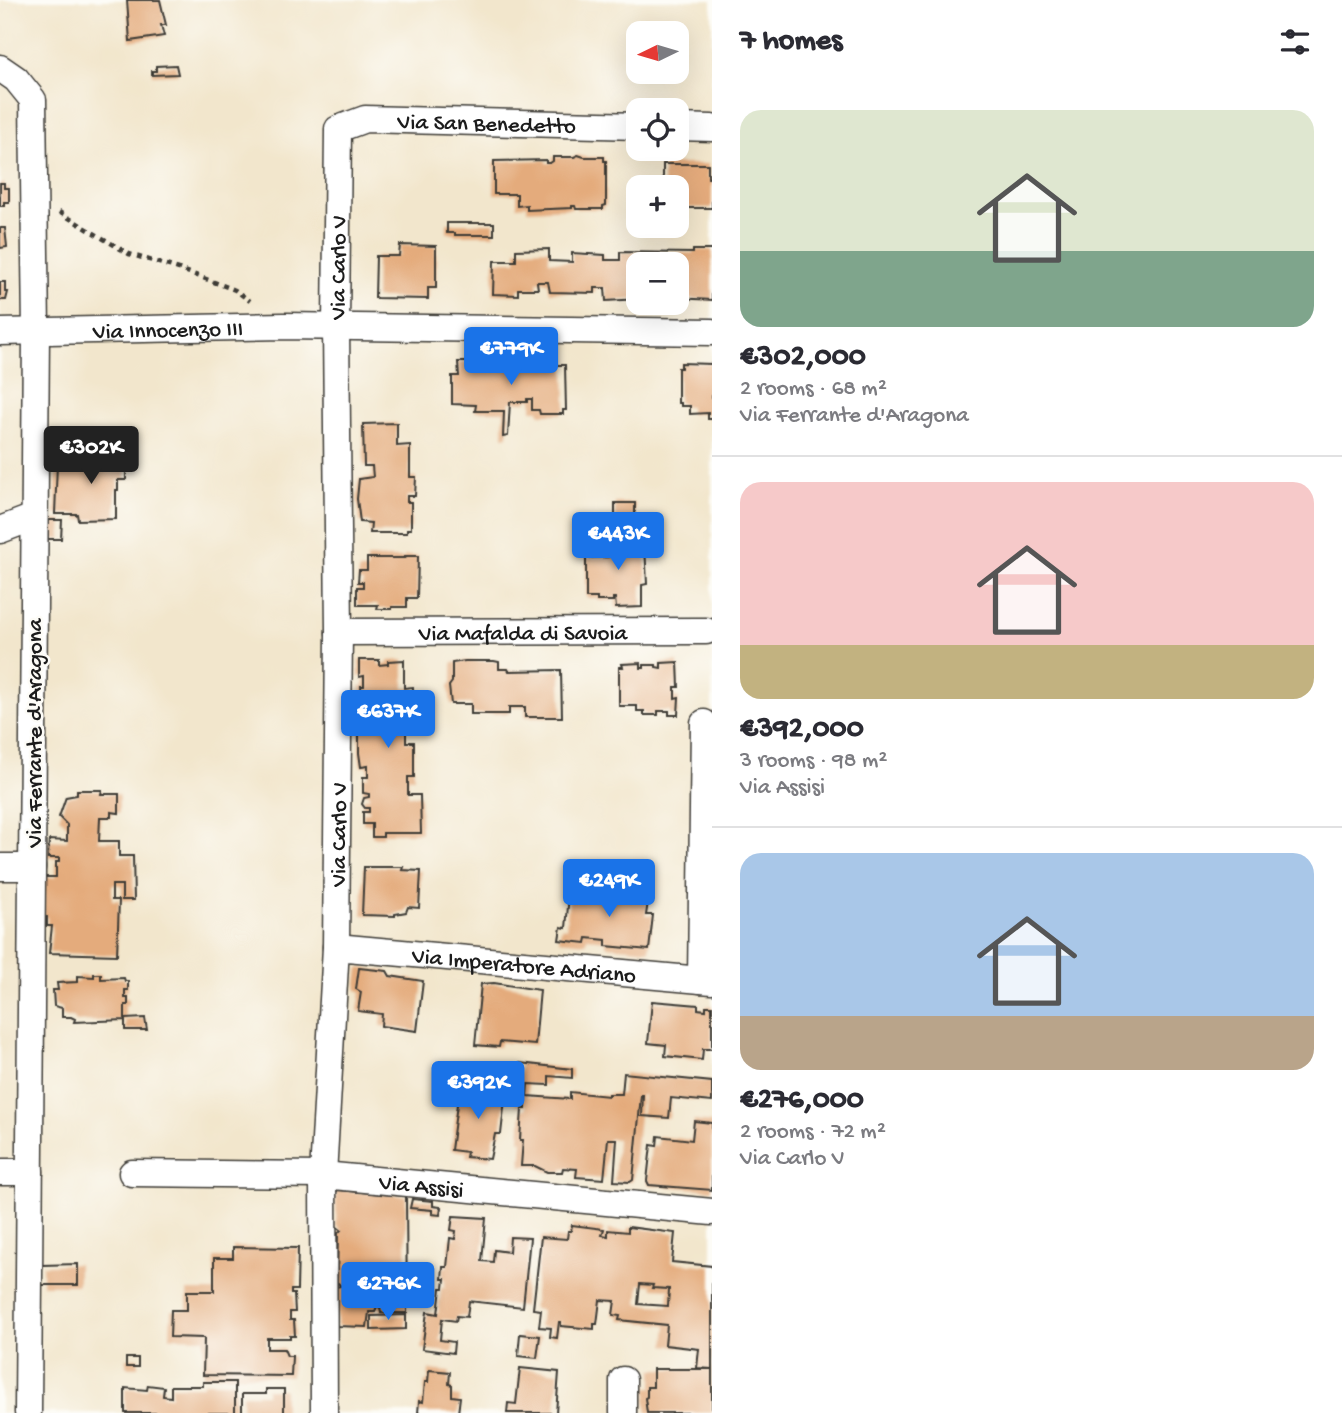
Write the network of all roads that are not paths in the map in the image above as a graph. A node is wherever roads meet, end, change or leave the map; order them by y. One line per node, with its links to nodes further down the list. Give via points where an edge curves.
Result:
1 (0, 68): 7 (street, Via Ferrante d'Aragona, via 33,100)
2 (626, 126): 5 (street, Via San Benedetto, via 365,119)
3 (689, 127): 4 (street)
4 (712, 128)
5 (338, 129): 6 (street, Via Carlo V)
6 (336, 327): 7 (street, Via Innocenzo III); 9 (street, Via Innocenzo III); 13 (street, Via Carlo V)
7 (36, 331): 8 (street, Via Innocenzo III); 10 (street, Via Ferrante d'Aragona)
8 (0, 332)
9 (712, 332)
10 (34, 517): 11 (street); 16 (street, Via Ferrante d'Aragona)
11 (0, 530)
12 (706, 631): 13 (street, Via Mafalda di Savoia)
13 (339, 632): 17 (street, Via Carlo V)
14 (704, 723): 18 (street)
15 (0, 867): 16 (street)
16 (32, 867): 20 (street, Via Ferrante d'Aragona)
17 (336, 947): 18 (street, Via Imperatore Adriano); 22 (street, Via Carlo V)
18 (706, 981)
19 (0, 1171): 20 (street)
20 (30, 1172): 25 (street, Via Ferrante d'Aragona)
21 (132, 1172): 22 (street, Via Assisi)
22 (323, 1175): 23 (street, Via Assisi); 26 (street, Via Carlo V)
23 (712, 1212)
24 (624, 1380): 27 (street)
25 (28, 1413)
26 (324, 1413)
27 (623, 1413)

